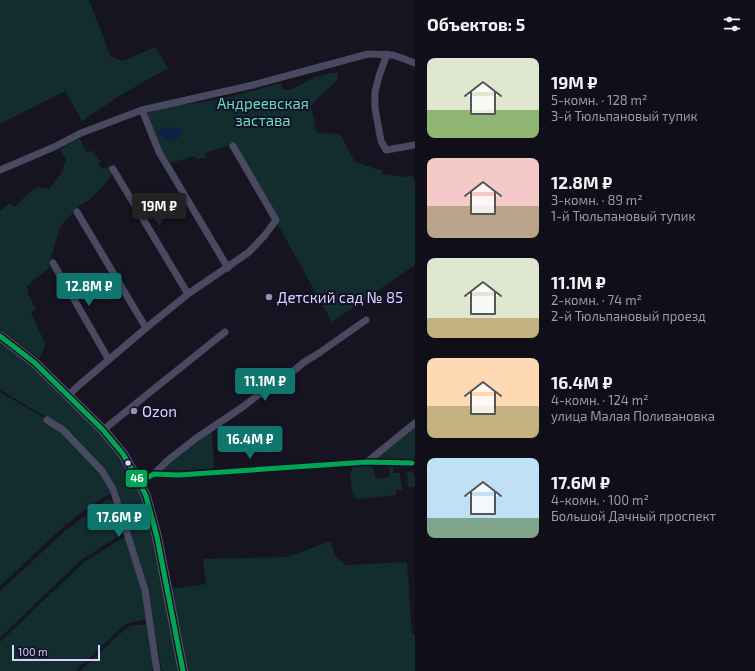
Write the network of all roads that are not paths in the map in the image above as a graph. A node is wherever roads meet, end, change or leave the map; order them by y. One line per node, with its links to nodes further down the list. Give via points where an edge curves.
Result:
1 (387, 54): 2 (street); 3 (street, via 368,54 253,85); 4 (street, via 375,92 375,108 382,141 386,150)
2 (415, 62)
3 (142, 110): 7 (street, via 81,133); 10 (street, via 159,152)
4 (415, 145)
5 (233, 146): 10 (street, via 276,220 249,252)
6 (113, 169): 11 (street)
7 (0, 170)
8 (77, 212): 13 (street)
9 (53, 263): 16 (street)
10 (228, 268): 11 (street)
11 (188, 294): 13 (street)
12 (366, 320): 21 (street, via 303,363 275,387 258,395 195,439)
13 (146, 328): 16 (street)
14 (225, 332): 20 (street)
15 (0, 336): 17 (main road, via 35,363)
16 (109, 360): 17 (street)
17 (69, 395): 20 (main road)
18 (47, 420): 23 (street, via 63,430 102,471 113,489 145,590)
19 (415, 423): 21 (street, via 367,462 179,475)
20 (102, 430): 22 (main road, via 123,454)
21 (154, 474): 22 (street)
22 (140, 482): 24 (main road, via 157,537)
23 (157, 671)
24 (183, 671)

